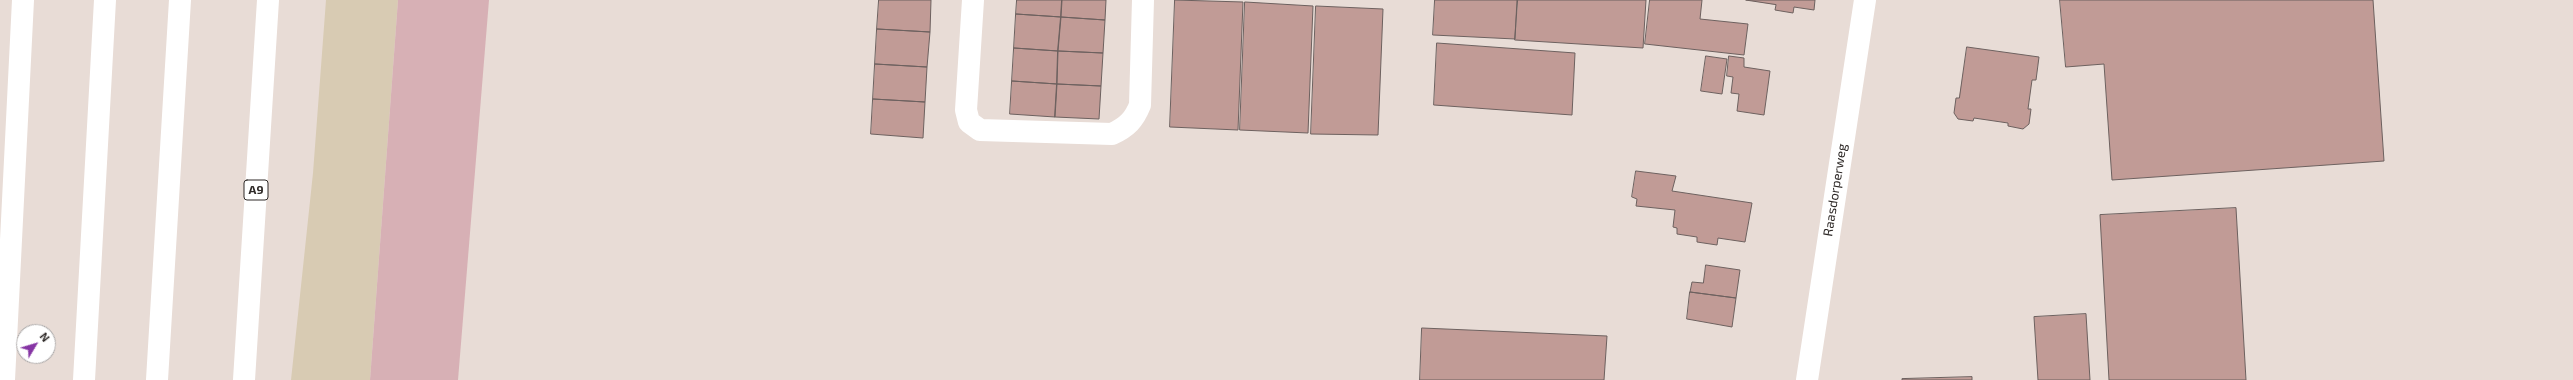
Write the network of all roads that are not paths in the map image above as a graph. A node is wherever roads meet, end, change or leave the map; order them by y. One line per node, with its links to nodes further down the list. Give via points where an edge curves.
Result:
1 (23, 0): 8 (main road)
2 (105, 0): 9 (main road)
3 (180, 0): 10 (main road)
4 (268, 0): 11 (main road, A9)
5 (973, 0): 6 (main road, via 966,110 969,122 980,130 1112,134 1126,128 1140,105)
6 (1143, 0)
7 (1865, 0): 12 (main road, Raasdorperweg)
8 (4, 380)
9 (84, 380)
10 (157, 380)
11 (244, 380)
12 (1807, 380)

